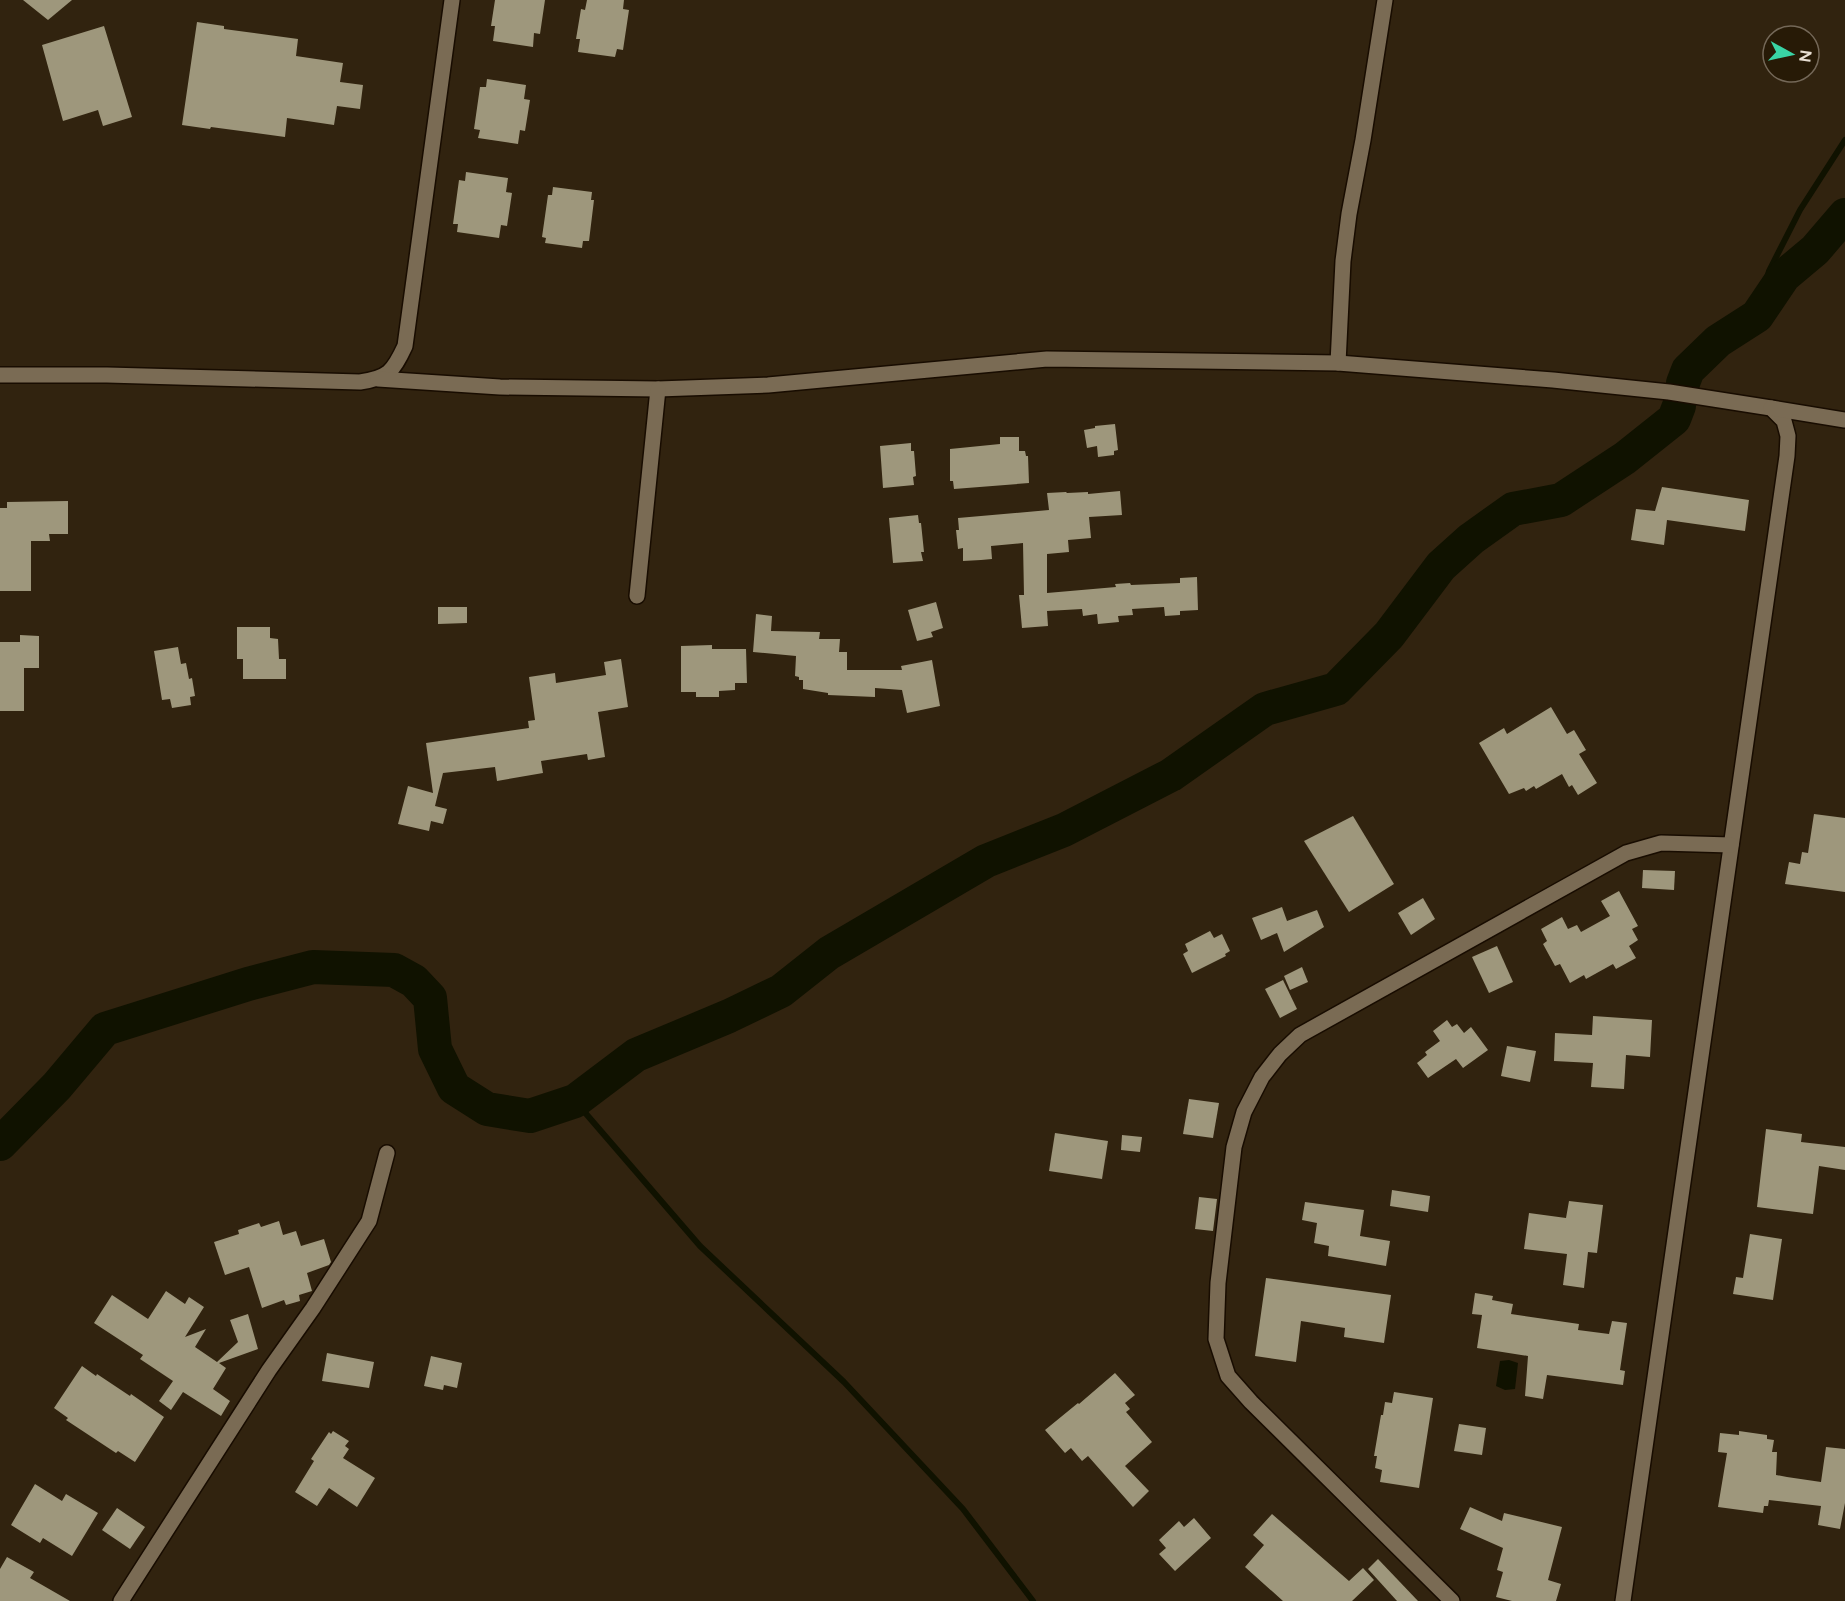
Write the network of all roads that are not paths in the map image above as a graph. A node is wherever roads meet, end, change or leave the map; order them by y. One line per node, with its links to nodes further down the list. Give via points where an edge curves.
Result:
1 (452, 0): 5 (street, via 405,346 396,367)
2 (1384, 0): 3 (street, via 1343,261)
3 (1338, 363): 6 (street, via 1047,359 768,384); 7 (street, via 1670,392)
4 (0, 375): 5 (street, via 360,382)
5 (378, 379): 6 (street, via 500,387)
6 (658, 389): 9 (street)
7 (1771, 408): 8 (street); 10 (street, via 1784,421 1788,436)
8 (1845, 420)
9 (637, 596)
10 (1731, 845): 13 (street, via 1661,843 1626,853 1300,1035 1262,1077 1244,1112 1234,1147 1218,1283 1216,1339 1228,1376); 14 (street)
11 (387, 1153): 12 (street, via 369,1221)
12 (121, 1601)
13 (1452, 1601)
14 (1623, 1601)

